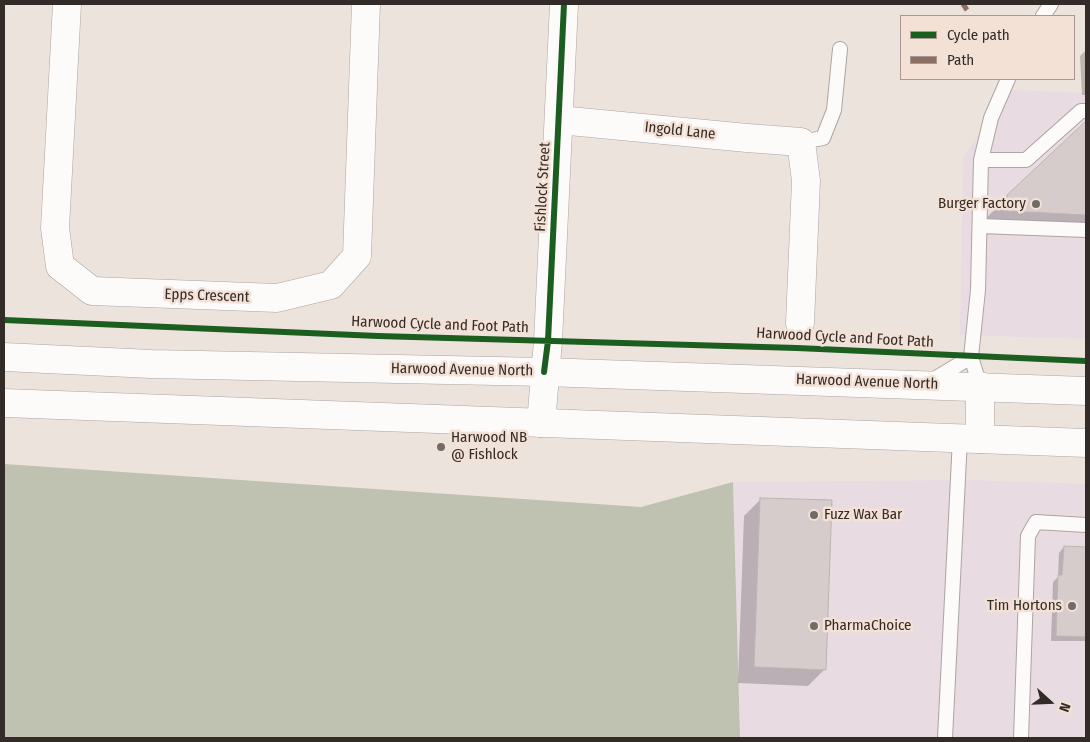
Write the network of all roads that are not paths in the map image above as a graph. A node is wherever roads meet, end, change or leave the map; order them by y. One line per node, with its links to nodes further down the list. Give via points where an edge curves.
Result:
1 (67, 4): 2 (main road, Epps Crescent, via 56,228 60,266 92,291 278,298 331,285 357,256)
2 (366, 4)
3 (564, 4): 9 (main road, Fishlock Street)
4 (1051, 4): 5 (lane)
5 (1044, 15)
6 (840, 50): 10 (lane, Ingold Lane, via 831,120 823,138)
7 (1008, 80): 11 (lane, via 991,118)
8 (1086, 112): 11 (lane, via 1081,112 1026,160)
9 (559, 120): 10 (main road, Ingold Lane); 17 (main road, Fishlock Street)
10 (801, 142): 14 (main road, via 806,181)
11 (981, 160): 12 (lane)
12 (980, 226): 13 (lane); 16 (lane)
13 (1086, 230)
14 (800, 323)
15 (4, 357): 17 (main road, Harwood Avenue North, via 151,364)
16 (971, 357): 18 (lane); 19 (lane)
17 (544, 372): 18 (main road, Harwood Avenue North); 22 (main road, Fishlock Street)
18 (925, 384): 19 (main road, Harwood Avenue North)
19 (980, 386): 20 (main road, Harwood Avenue North); 23 (main road)
20 (1086, 391)
21 (4, 403): 22 (main road)
22 (541, 423): 23 (main road)
23 (970, 438): 24 (main road); 26 (lane)
24 (1086, 443)
25 (1086, 525): 27 (lane, via 1036,522 1028,536)
26 (945, 738)
27 (1021, 738)

